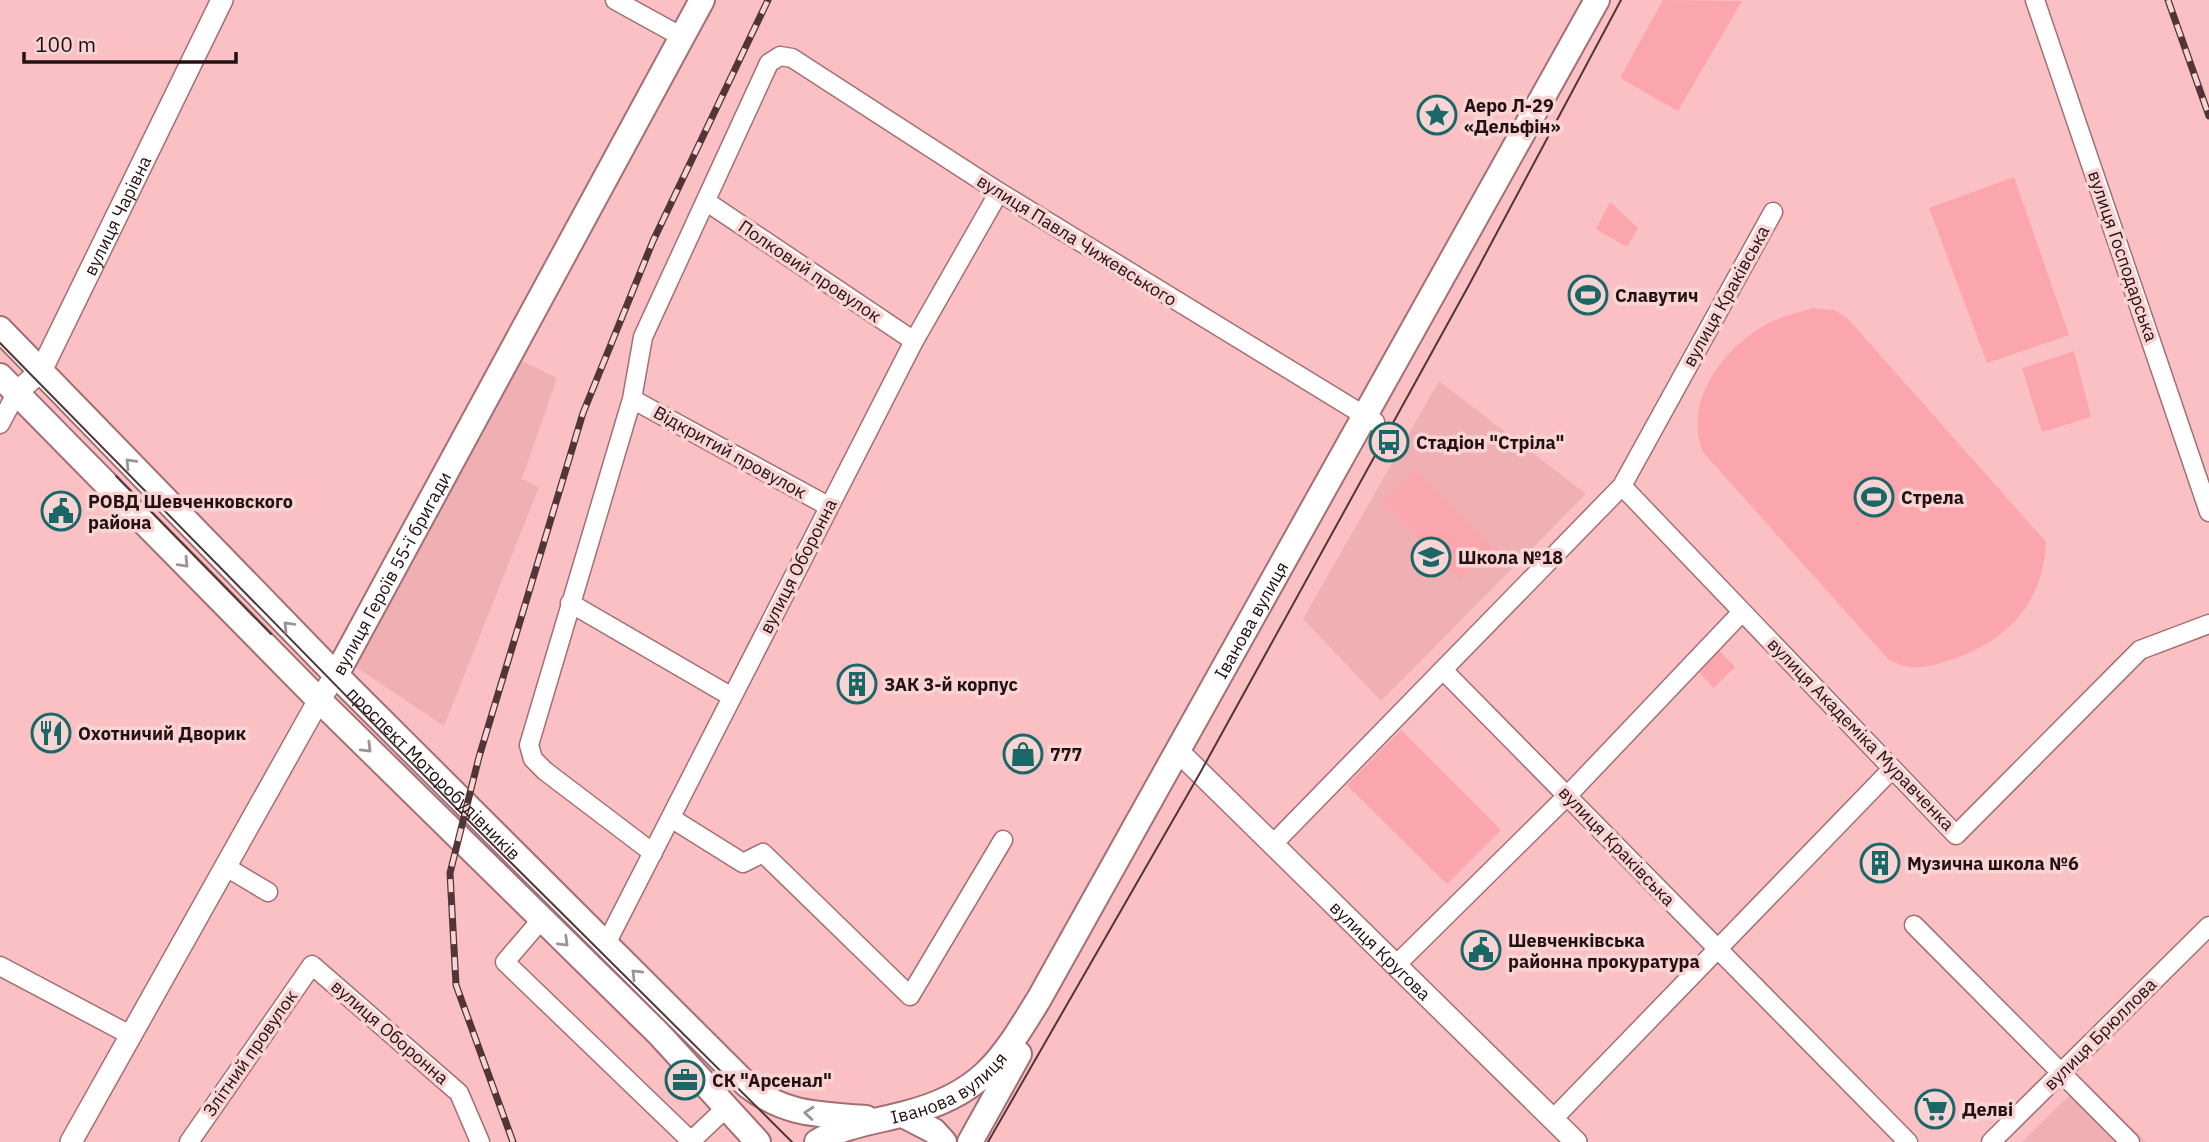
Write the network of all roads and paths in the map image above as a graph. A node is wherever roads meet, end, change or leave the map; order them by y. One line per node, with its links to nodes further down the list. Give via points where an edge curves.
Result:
1 (222, 0): 14 (street, вулиця Чарівна)
2 (615, 0): 7 (street)
3 (702, 0): 8 (main road, вулиця Героїв 55-ї бригади)
4 (1597, 0): 17 (main road, Іванова вулиця)
5 (1611, 0): 17 (main road, Іванова вулиця)
6 (2035, 0): 21 (street, вулиця Господарська)
7 (645, 7): 8 (street)
8 (682, 37): 26 (main road, вулиця Героїв 55-ї бригади)
9 (999, 192): 10 (street, вулиця Павла Чижевського, via 792,58 780,56 769,63); 13 (street, вулиця Оборонна); 17 (street, вулиця Павла Чижевського)
10 (707, 202): 13 (street, Полковий провулок); 16 (street, via 652,312)
11 (1773, 212): 19 (street, вулиця Краківська)
12 (0, 329): 14 (main road, проспект Моторобудівників)
13 (914, 341): 20 (street, вулиця Оборонна)
14 (41, 370): 15 (street, вулиця Чарівна); 26 (main road, проспект Моторобудівників, one-way to 14)
15 (8, 384): 18 (street, вулиця Чарівна); 28 (main road, проспект Моторобудівників, one-way to 28)
16 (632, 399): 20 (street, Відкритий провулок); 22 (street)
17 (1370, 419): 29 (main road, Іванова вулиця); 49 (main road, Іванова вулиця, via 1004,1054 971,1085)
18 (0, 424)
19 (1622, 486): 23 (street, вулиця Академіка Муравченка); 25 (street, вулиця Краківська)
20 (828, 506): 27 (street, вулиця Оборонна)
21 (2209, 512)
22 (570, 603): 27 (street); 35 (street, via 529,745 533,759)
23 (1742, 612): 30 (street, вулиця Академіка Муравченка); 31 (street)
24 (2209, 624): 30 (street, вулиця Академіка Муравченка, via 2140,650 1956,835)
25 (1443, 670): 31 (street, вулиця Краківська); 34 (street, вулиця Краківська)
26 (336, 675): 28 (street, вулиця Героїв 55-ї бригади); 41 (main road, проспект Моторобудівників)
27 (732, 697): 32 (street, вулиця Оборонна)
28 (318, 700): 36 (street, вулиця Героїв 55-ї бригади); 38 (main road, проспект Моторобудівників, one-way to 38)
29 (1186, 759): 34 (street, вулиця Кругова); 60 (main road, Іванова вулиця)
30 (1892, 769): 42 (street)
31 (1568, 795): 42 (street, вулиця Краківська); 43 (street)
32 (671, 818): 33 (street, via 743,863 763,853 910,996); 35 (street, вулиця Оборонна)
33 (1003, 840)
34 (1273, 844): 43 (street, вулиця Кругова)
35 (653, 853): 41 (street, вулиця Оборонна)
36 (226, 867): 37 (street); 46 (street, вулиця Героїв 55-ї бригади)
37 (268, 892)
38 (541, 920): 48 (main road, проспект Моторобудівників, one-way to 48); 53 (street, via 505,962)
39 (1914, 925): 47 (street)
40 (2209, 926): 47 (street, вулиця Брюллова)
41 (606, 944): 50 (main road, проспект Моторобудівників, one-way to 41, via 793,1111 768,1102)
42 (1718, 949): 51 (street); 62 (street, вулиця Краківська)
43 (1397, 964): 51 (street, вулиця Кругова)
44 (312, 965): 55 (street, Злітний провулок); 56 (street, вулиця Оборонна, via 459,1093)
45 (0, 966): 46 (street)
46 (132, 1036): 54 (street, вулиця Героїв 55-ї бригади)
47 (2061, 1072): 52 (street); 63 (street, вулиця Брюллова)
48 (727, 1106): 53 (street); 57 (main road, проспект Моторобудівників)
49 (903, 1115): 50 (main road, Іванова вулиця); 59 (main road, via 934,1131)
50 (877, 1119): 58 (main road, Іванова вулиця)
51 (1553, 1119): 61 (street, вулиця Кругова)
52 (2123, 1140)
53 (691, 1141)
54 (71, 1142)
55 (188, 1142)
56 (480, 1142)
57 (758, 1142)
58 (817, 1142)
59 (944, 1142)
60 (970, 1142)
61 (1576, 1142)
62 (1908, 1142)
63 (1991, 1142)

